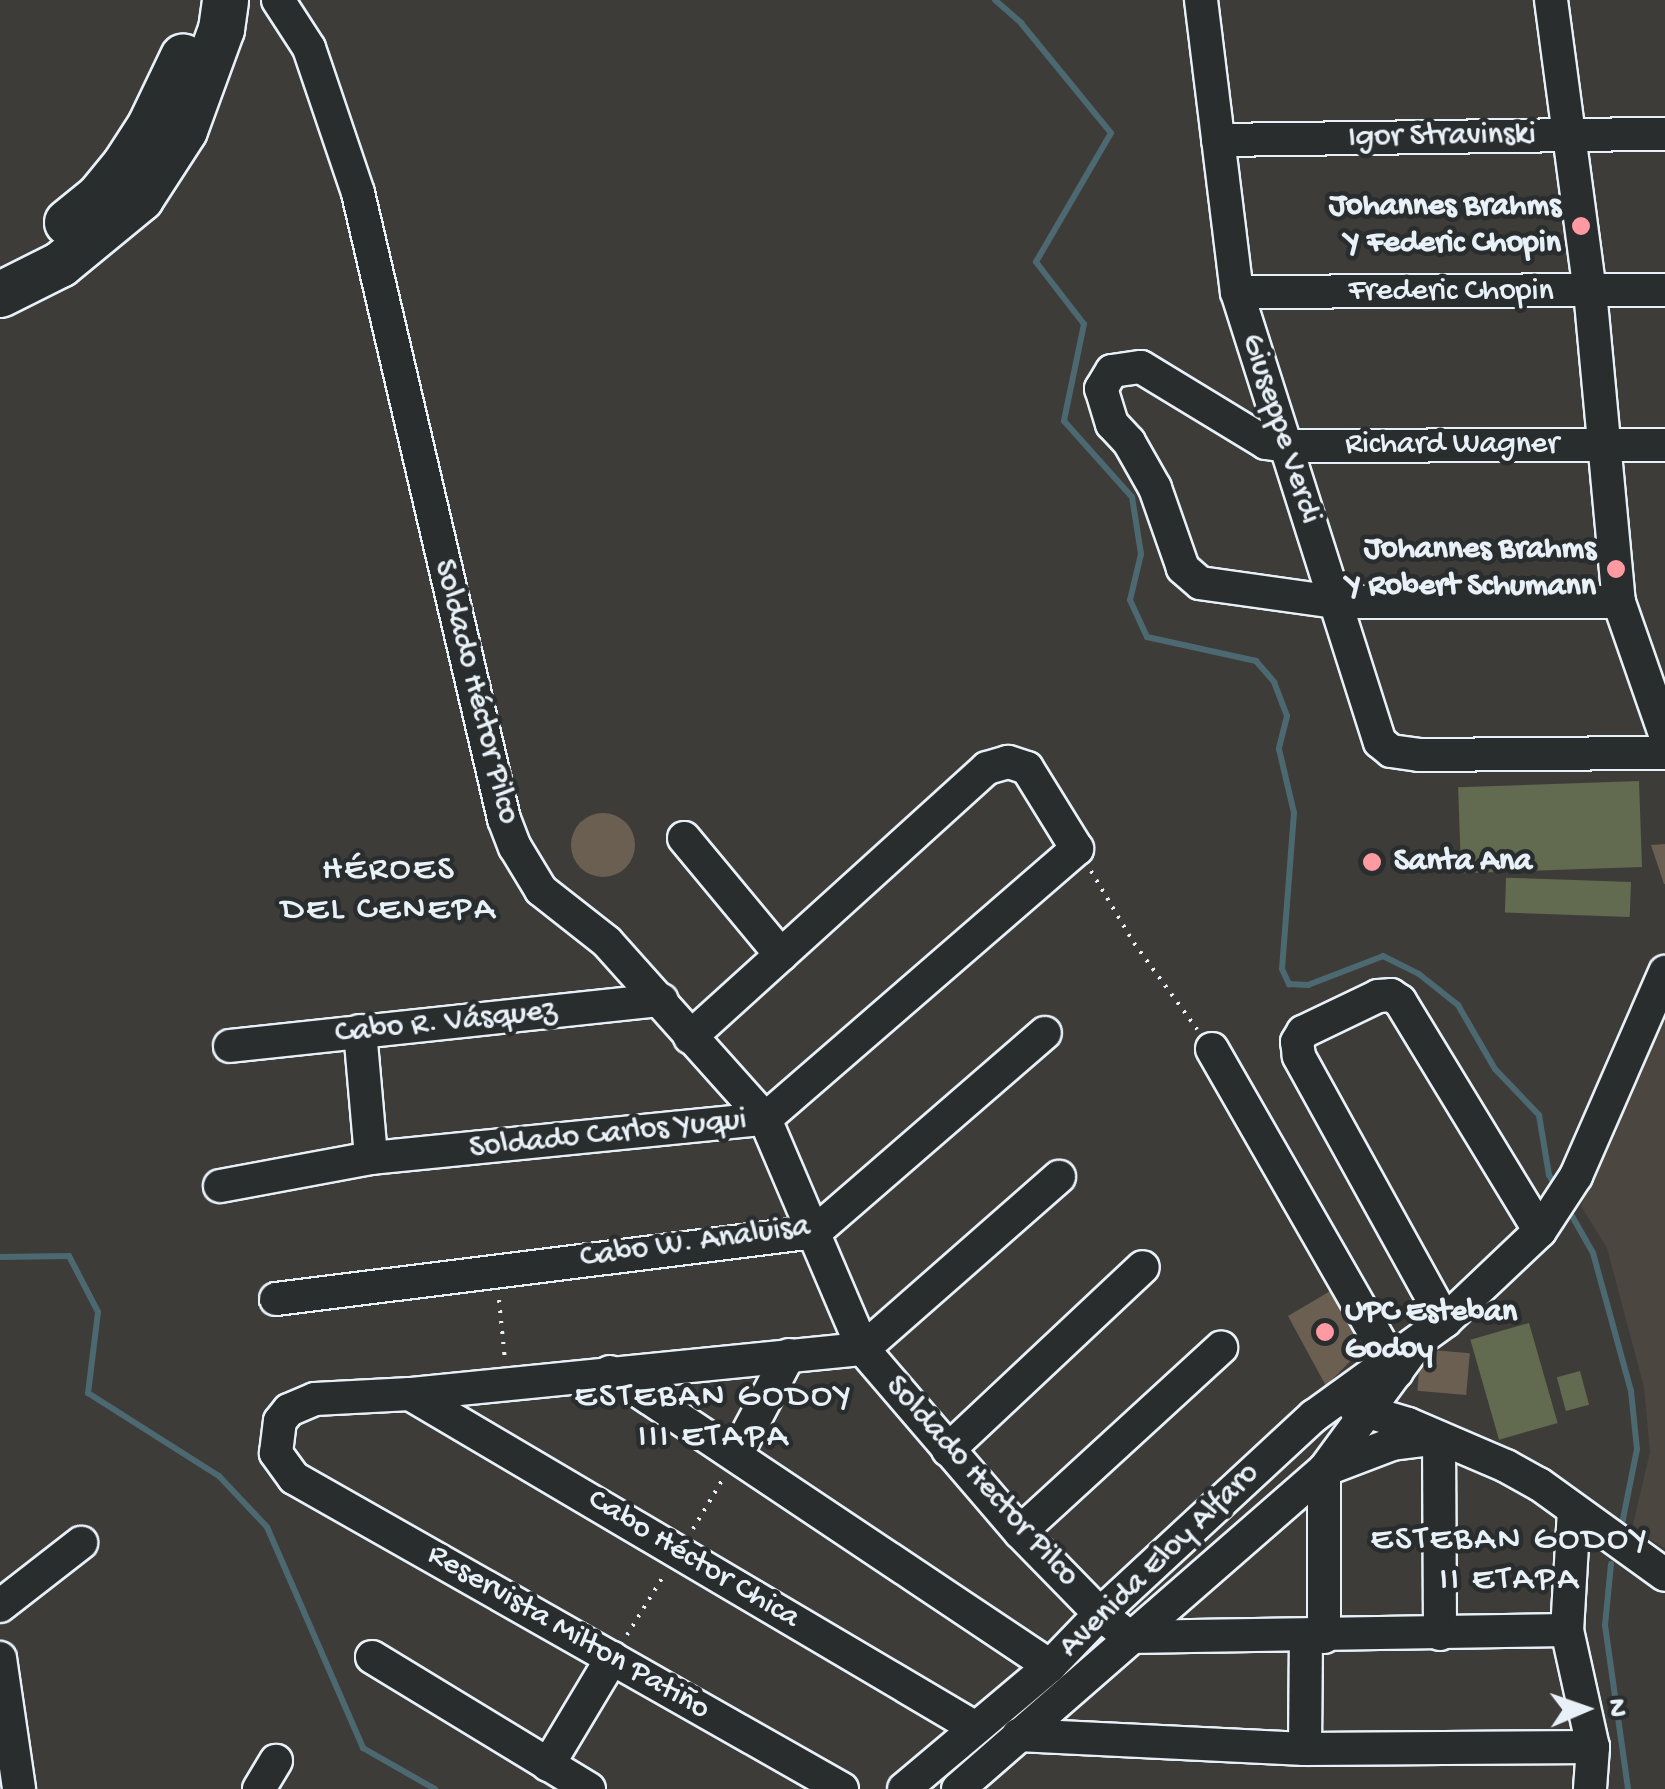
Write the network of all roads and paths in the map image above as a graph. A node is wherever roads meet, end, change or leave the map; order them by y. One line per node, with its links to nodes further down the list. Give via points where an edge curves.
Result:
1 (195, 0): 9 (highway, via 176,76 125,164 98,197 38,246)
2 (224, 0): 13 (highway, via 221,29 184,130 140,198 60,264)
3 (278, 0): 25 (street, Soldado Héctor Pilco, via 308,48 358,193 504,819 541,890 608,942)
4 (1201, 0): 8 (street, Giuseppe Verdi)
5 (1551, 0): 7 (street)
6 (1665, 134): 7 (street, Igor Stravinski)
7 (1570, 135): 8 (street, Igor Stravinski); 11 (street)
8 (1218, 140): 12 (street, Giuseppe Verdi)
9 (0, 264)
10 (1665, 290): 11 (street, Frederic Chopin)
11 (1590, 291): 12 (street, Frederic Chopin); 14 (street)
12 (1236, 292): 16 (street, Giuseppe Verdi)
13 (0, 294)
14 (1603, 444): 15 (street, Richard Wagner); 16 (street, Richard Wagner); 18 (street)
15 (1665, 445)
16 (1288, 446): 17 (street, Giuseppe Verdi); 17 (street, Richard Wagner, via 1266,443 1141,367 1112,371 1101,389 1104,406 1155,488 1183,568 1200,584)
17 (1335, 602): 18 (street); 20 (street, Giuseppe Verdi, via 1380,742 1391,750 1419,756)
18 (1620, 602): 19 (street)
19 (1665, 734)
20 (1665, 753)
21 (684, 838): 23 (street)
22 (1078, 849): 23 (street, via 1026,768 1008,762 986,768); 30 (path, via 1134,943); 31 (street, Soldado Carlos Yuqui)
23 (781, 956): 28 (street)
24 (1665, 972): 35 (street, Avenida Eloy Alfaro, via 1576,1176)
25 (662, 1000): 26 (street, Cabo R. Vásquez); 28 (street, Soldado Héctor Pilco)
26 (360, 1032): 29 (street, Cabo R. Vásquez); 32 (street)
27 (1045, 1033): 36 (street, Cabo W. Analuisa)
28 (690, 1036): 31 (street, Soldado Héctor Pilco)
29 (230, 1046)
30 (1212, 1049): 44 (street)
31 (764, 1119): 32 (street, Soldado Carlos Yuqui); 36 (street, Soldado Héctor Pilco)
32 (371, 1158): 34 (street, Soldado Carlos Yuqui)
33 (1059, 1178): 42 (street)
34 (220, 1186)
35 (1545, 1223): 40 (street, Avenida Eloy Alfaro); 40 (street, via 1400,1001 1378,996 1303,1032 1298,1056)
36 (815, 1232): 38 (street, Cabo W. Analuisa); 42 (street, Soldado Héctor Pilco)
37 (1142, 1268): 51 (street)
38 (496, 1270): 39 (street, Cabo W. Analuisa); 46 (path)
39 (276, 1299)
40 (1432, 1330): 44 (street, Avenida Eloy Alfaro)
41 (1221, 1348): 55 (street)
42 (863, 1349): 43 (street); 51 (street, Soldado Hector Pilco)
43 (790, 1356): 45 (street); 52 (street)
44 (1393, 1366): 48 (street, Avenida Eloy Alfaro); 49 (street, Avenida Eloy Alfaro)
45 (610, 1372): 46 (street); 52 (street)
46 (508, 1384): 47 (street)
47 (410, 1394): 66 (street, Reservista Milton Patiño, via 314,1399 290,1410 275,1440 283,1468); 68 (street, Cabo Héctor Chica)
48 (1371, 1411): 49 (street); 50 (street); 53 (street, Avenida Eloy Alfaro)
49 (1314, 1416): 59 (street, Avenida Eloy Alfaro)
50 (1439, 1438): 53 (street, via 1381,1446); 54 (street, via 1506,1466); 61 (street)
51 (948, 1450): 55 (street, Soldado Hector Pilco)
52 (736, 1456): 67 (street)
53 (1324, 1470): 62 (street, Avenida Eloy Alfaro); 63 (street)
54 (1574, 1510): 57 (street); 60 (street)
55 (1020, 1532): 59 (street, Soldado Hector Pilco)
56 (81, 1543): 58 (street)
57 (1665, 1575)
58 (0, 1606)
59 (1100, 1614): 62 (street, Soldado Hector Pilco); 67 (street, Avenida Eloy Alfaro)
60 (1567, 1630): 61 (street); 70 (street)
61 (1440, 1634): 63 (street)
62 (1129, 1637): 63 (street); 69 (street, Avenida Eloy Alfaro)
63 (1315, 1638): 71 (street)
64 (372, 1656): 72 (street)
65 (0, 1658): 73 (street)
66 (612, 1658): 72 (street); 75 (street, Reservista Milton Patiño)
67 (1050, 1666): 68 (street, Avenida Eloy Alfaro)
68 (976, 1728): 76 (street, Avenida Eloy Alfaro)
69 (1018, 1734): 71 (street); 77 (street, Avenida Eloy Alfaro)
70 (1594, 1748): 71 (street); 78 (street)
71 (1305, 1749)
72 (548, 1765): 74 (street)
73 (19, 1789)
74 (589, 1789)
75 (842, 1789)
76 (904, 1789)
77 (958, 1789)
78 (1590, 1789)

